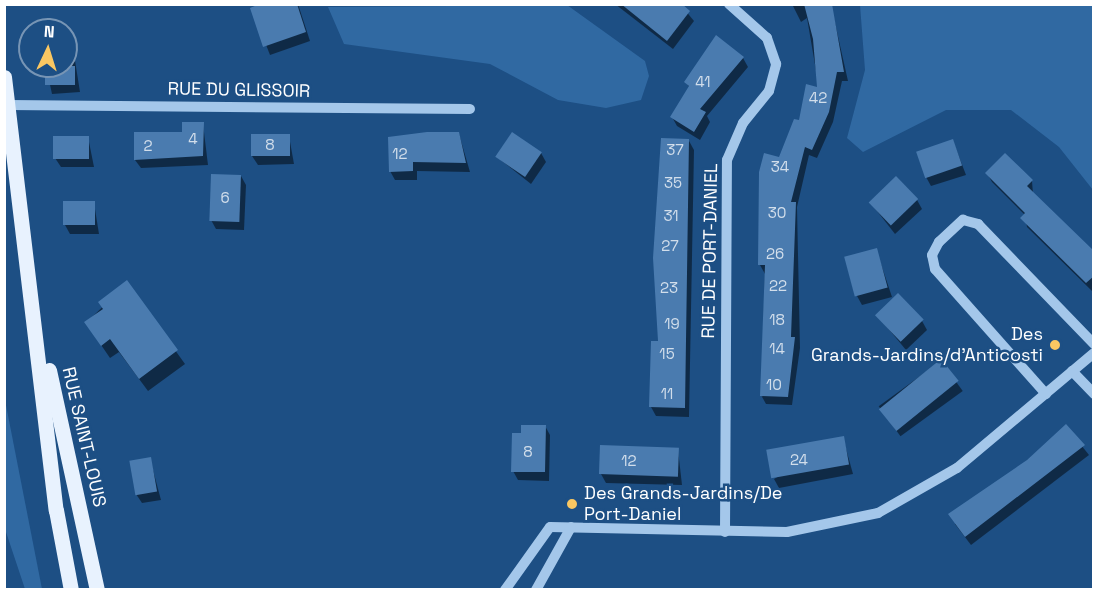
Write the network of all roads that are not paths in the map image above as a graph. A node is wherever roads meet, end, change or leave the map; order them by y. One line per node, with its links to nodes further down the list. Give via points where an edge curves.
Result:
1 (729, 4): 12 (street, RUE DE PORT-DANIEL, via 767,38 776,64 769,91 742,123 727,160)
2 (4, 77): 3 (main road, RUE SAINT-LOUIS)
3 (8, 105): 4 (street, RUE DU GLISSOIR); 5 (main road, RUE SAINT-LOUIS)
4 (470, 109)
5 (32, 294): 13 (main road, RUE SAINT-LOUIS, via 56,510); 14 (main road, RUE SAINT-LOUIS)
6 (1094, 344): 9 (street, via 978,224 963,220 939,242 932,255 935,270)
7 (1094, 353): 8 (street)
8 (1072, 371): 9 (street); 10 (street)
9 (1046, 394): 12 (street, via 933,486 878,513 816,529)
10 (1094, 394)
11 (571, 527): 12 (street); 15 (street, via 544,530); 16 (street)
12 (725, 532)
13 (71, 590)
14 (97, 590)
15 (505, 590)
16 (536, 590)

